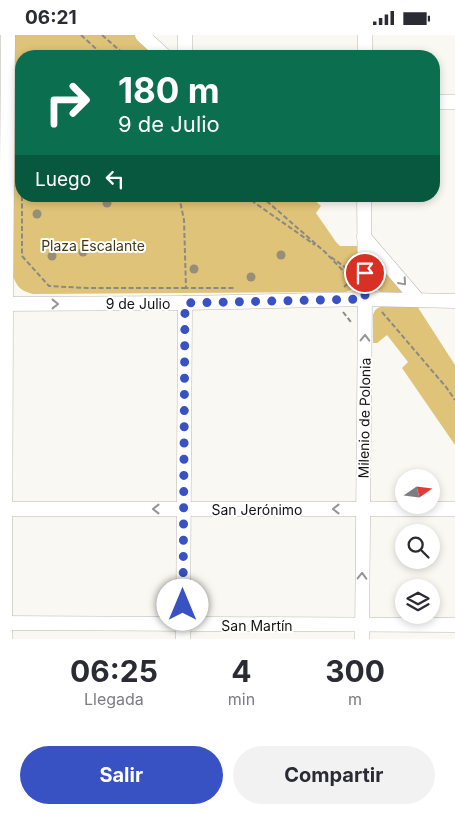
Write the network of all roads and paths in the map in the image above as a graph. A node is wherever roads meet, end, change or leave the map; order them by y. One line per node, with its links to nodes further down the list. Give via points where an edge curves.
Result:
1 (8, 35): 12 (street)
2 (81, 35): 7 (path)
3 (102, 35): 8 (path)
4 (142, 35): 9 (street)
5 (185, 35): 10 (street)
6 (365, 35): 11 (street)
7 (97, 50)
8 (119, 50)
9 (159, 50)
10 (185, 50)
11 (364, 50)
12 (4, 101): 31 (street)
13 (440, 102): 14 (street)
14 (455, 102)
15 (22, 202): 24 (path, via 22,256 49,286)
16 (180, 202): 24 (path, via 184,220)
17 (253, 202): 21 (path)
18 (268, 202): 21 (path)
19 (364, 202): 20 (street, Milenio de Polonia)
20 (364, 237): 23 (street, Milenio de Polonia); 28 (street, one-way to 28)
21 (325, 253): 23 (path); 23 (path)
22 (352, 264): 23 (path)
23 (357, 276): 26 (path); 27 (street, Milenio de Polonia)
24 (186, 288): 25 (path)
25 (235, 288)
26 (343, 288)
27 (368, 299): 28 (street, 9 de Julio); 30 (street, 9 de Julio); 32 (path); 35 (street, Milenio de Polonia, one-way to 27)
28 (418, 300): 29 (street, 9 de Julio)
29 (455, 301)
30 (185, 303): 31 (street, 9 de Julio, one-way to 30); 34 (street)
31 (3, 304): 33 (street)
32 (455, 400)
33 (3, 509): 34 (street, San Jerónimo, one-way to 33); 37 (street)
34 (184, 509): 35 (street, San Jerónimo, one-way to 34); 38 (street)
35 (363, 509): 36 (street, San Jerónimo); 40 (street, Milenio de Polonia, one-way to 35)
36 (455, 509)
37 (3, 623): 38 (street, San Martín); 41 (street)
38 (183, 625): 40 (street, San Martín); 42 (street)
39 (455, 625): 40 (street, San Martín)
40 (362, 632)
41 (5, 639)
42 (183, 639)

